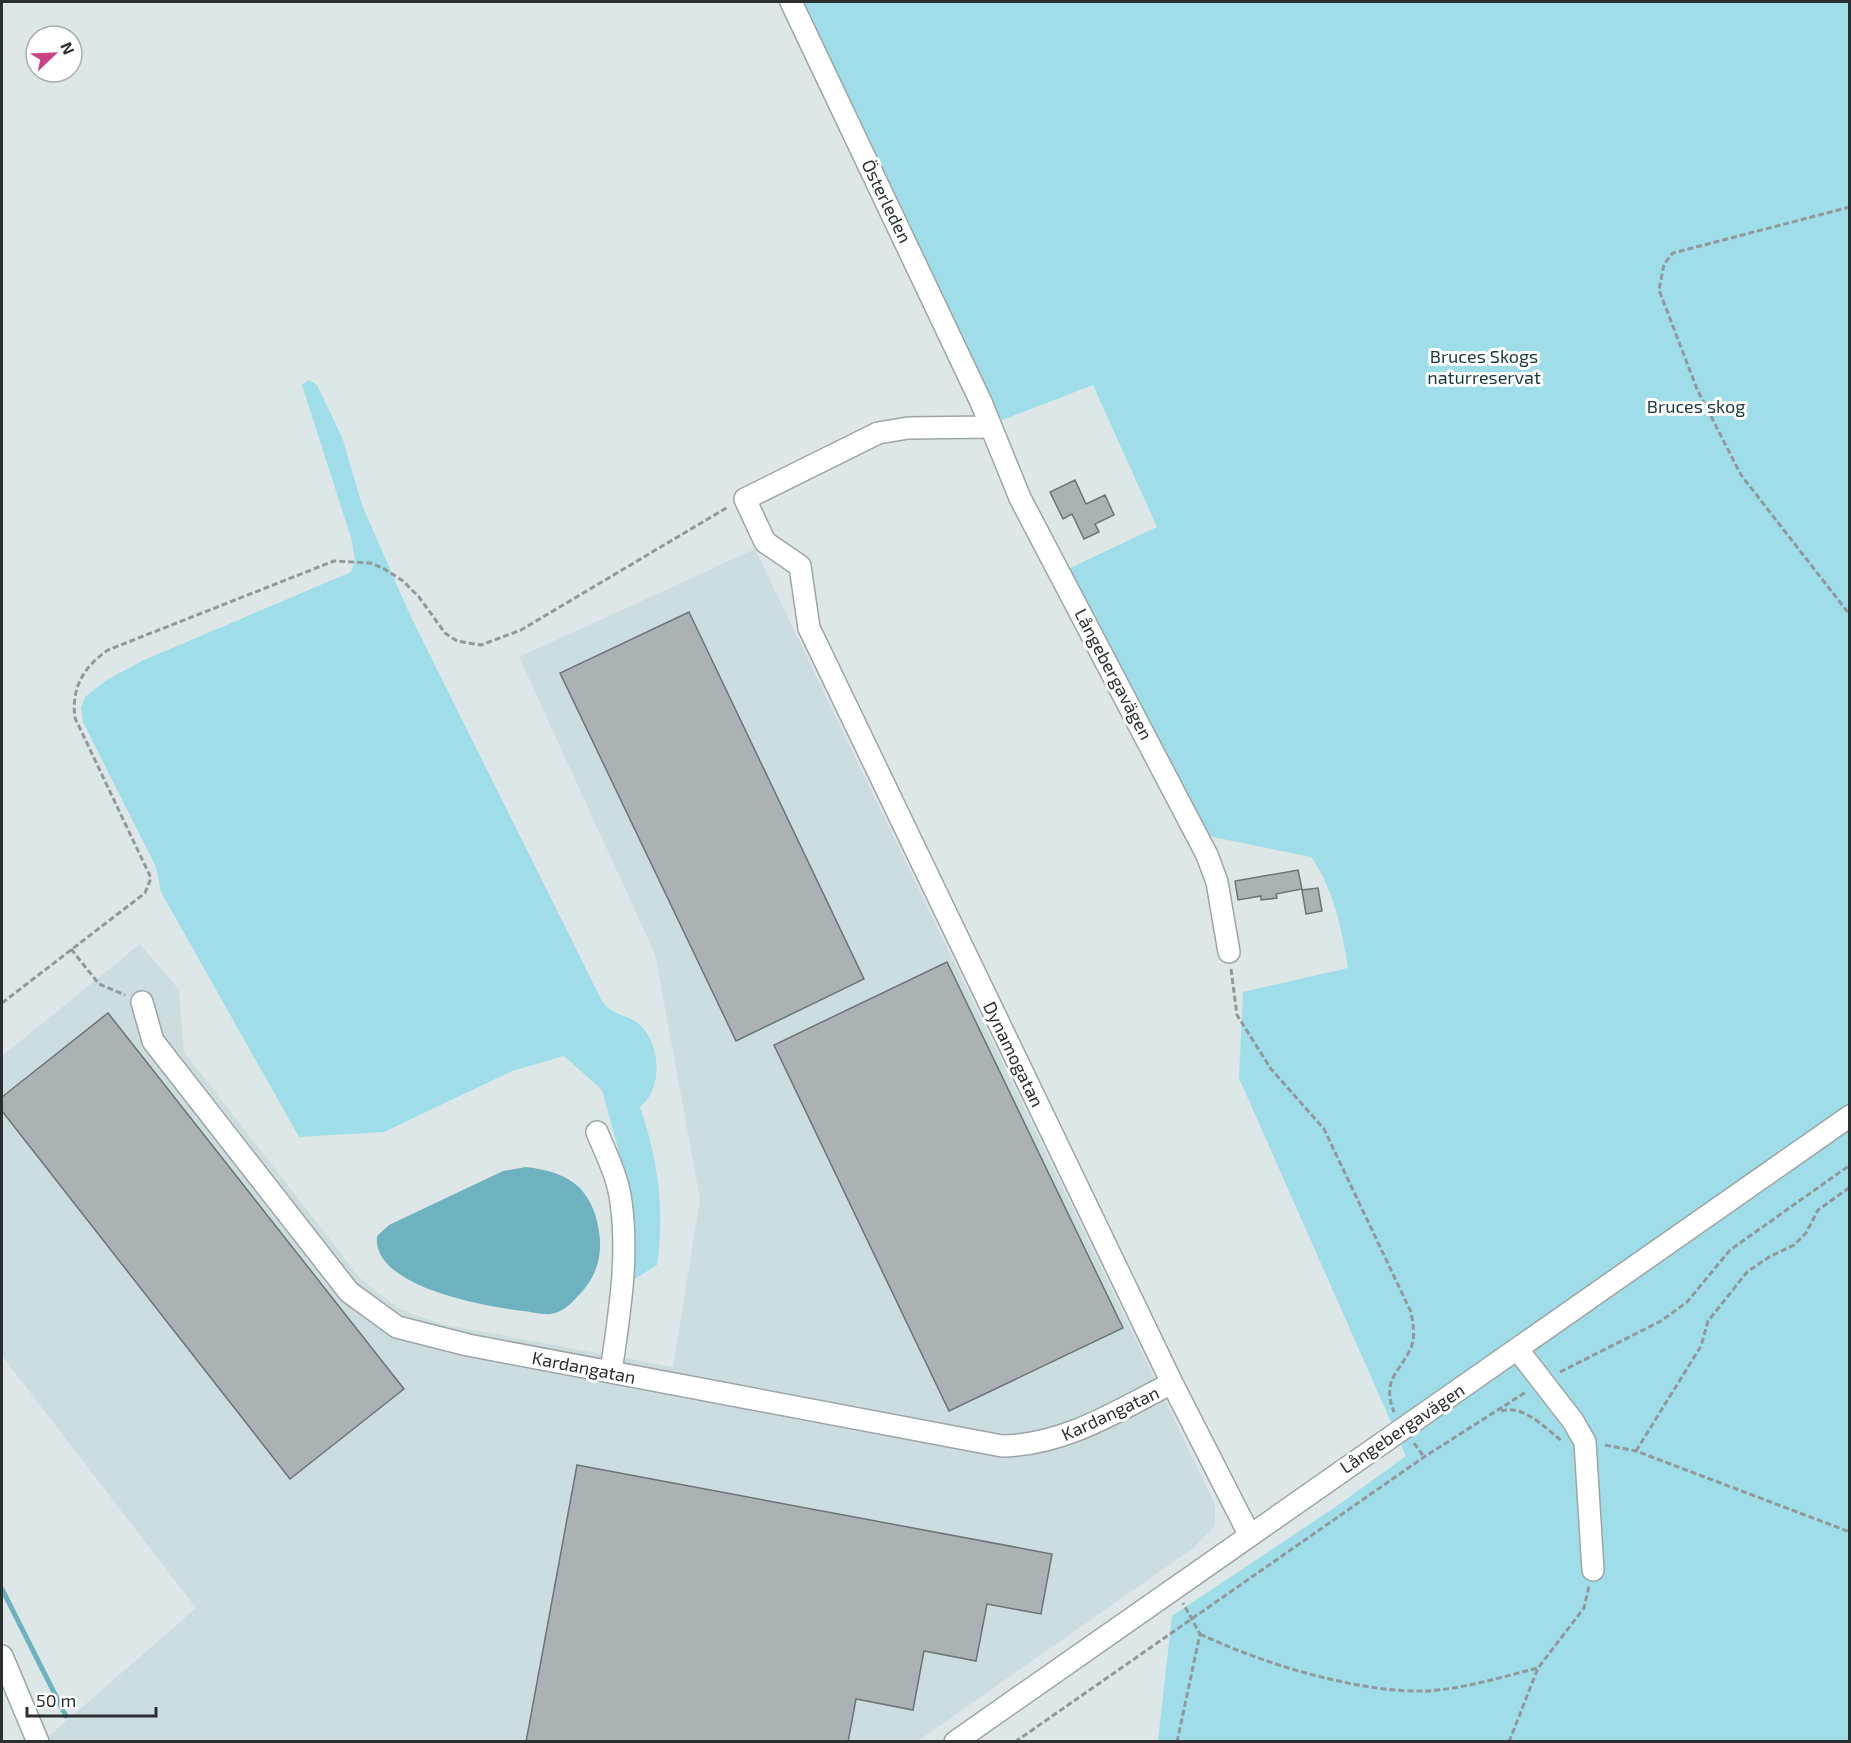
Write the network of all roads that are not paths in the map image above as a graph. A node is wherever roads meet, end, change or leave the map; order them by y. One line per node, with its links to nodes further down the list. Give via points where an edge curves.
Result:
1 (792, 2): 2 (street, Österleden)
2 (981, 402): 3 (street, Långebergavägen)
3 (990, 427): 4 (street, Långebergavägen, via 1035,529 1211,864); 10 (street, Dynamogatan, via 908,428 878,434 745,500 765,542 801,566 809,628)
4 (1229, 952)
5 (142, 1002): 9 (street, Kardangatan, via 153,1041 349,1292 369,1308 397,1327 430,1336)
6 (1850, 1116): 8 (street, Långebergavägen)
7 (597, 1132): 9 (street, via 621,1201 625,1264)
8 (1518, 1350): 11 (street, Långebergavägen); 12 (street, via 1586,1451)
9 (611, 1372): 10 (street, Kardangatan, via 1002,1446 1030,1446 1064,1437)
10 (1172, 1383): 11 (street, Dynamogatan)
11 (1249, 1534): 15 (street, Långebergavägen)
12 (1593, 1570)
13 (2, 1656): 14 (street)
14 (38, 1742)
15 (954, 1742)

